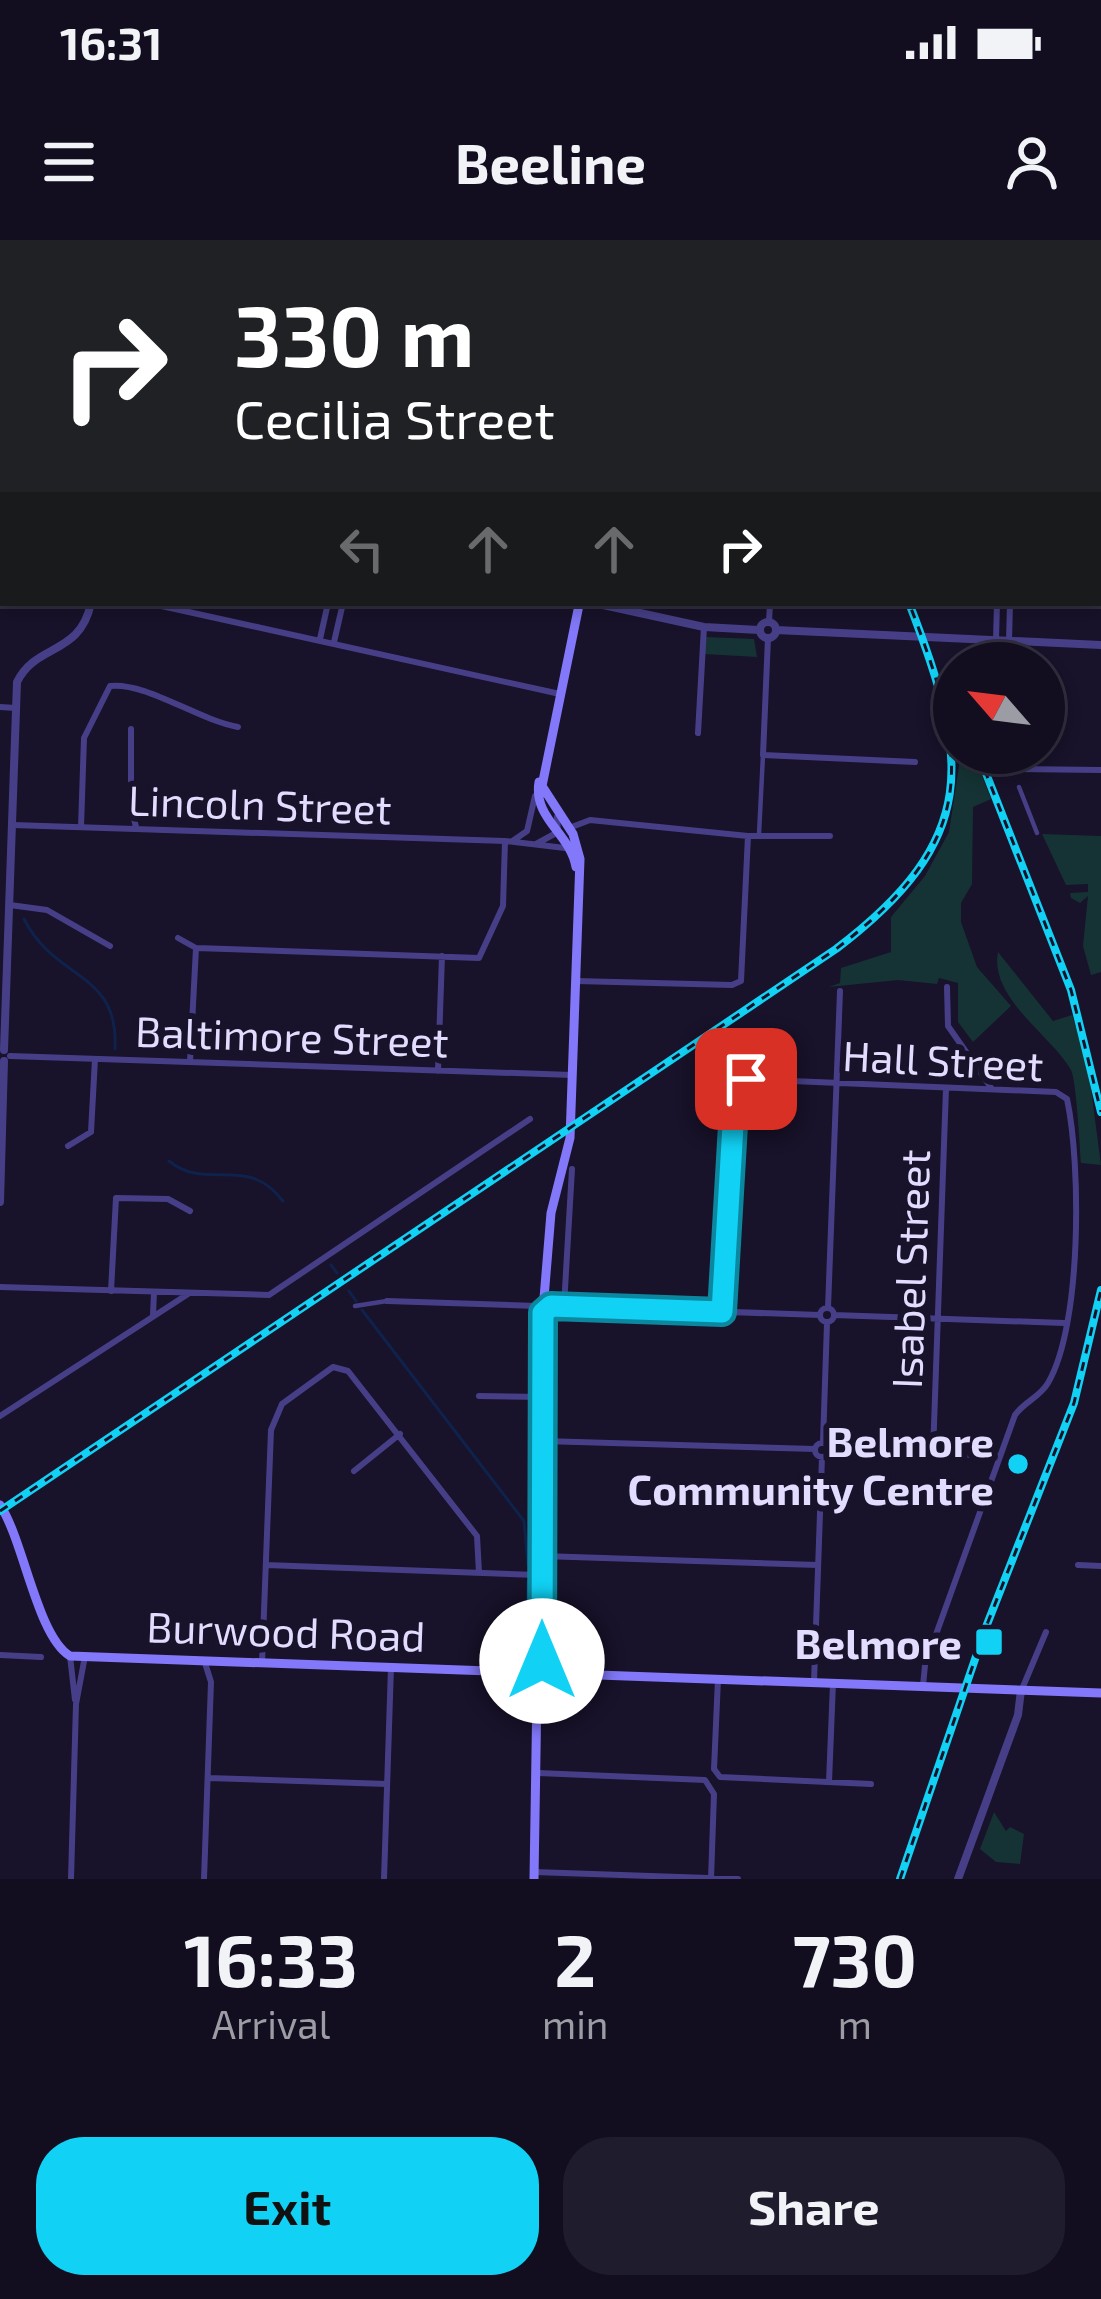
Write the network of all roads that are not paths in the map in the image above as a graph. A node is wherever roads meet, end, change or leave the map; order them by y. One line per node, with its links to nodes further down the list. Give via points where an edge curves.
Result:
1 (90, 606): 21 (street, via 80,634 20,676)
2 (163, 606): 13 (street)
3 (327, 606): 13 (street)
4 (342, 606): 17 (street)
5 (583, 606): 19 (main road)
6 (594, 606): 11 (street)
7 (770, 606): 10 (street)
8 (997, 606): 15 (street)
9 (1010, 606): 16 (street)
10 (772, 626): 12 (street); 14 (street); 15 (street)
11 (704, 627): 12 (street); 24 (street)
12 (759, 630): 14 (street)
13 (320, 638): 17 (street)
14 (768, 638): 25 (street)
15 (996, 640): 16 (street)
16 (1009, 641): 18 (street)
17 (334, 642): 19 (street)
18 (1101, 645)
19 (560, 694): 27 (main road)
20 (0, 707): 21 (street)
21 (16, 708): 33 (street)
22 (238, 727): 34 (street, via 110,686 84,738)
23 (130, 729): 35 (street)
24 (698, 733)
25 (763, 755): 26 (street); 39 (street)
26 (915, 762)
27 (545, 763): 30 (main road); 32 (main road)
28 (1065, 770): 29 (street)
29 (1101, 770)
30 (537, 787): 37 (main road); 42 (street, via 525,834)
31 (1019, 787): 38 (street)
32 (550, 803): 36 (main road); 37 (street)
33 (13, 824): 34 (street, Lincoln Street); 45 (street)
34 (81, 826): 35 (street, Lincoln Street)
35 (136, 828): 42 (street, Lincoln Street)
36 (569, 828): 40 (street, via 590,820); 47 (main road, via 580,859)
37 (557, 832): 43 (street); 44 (main road)
38 (1037, 833)
39 (759, 834): 40 (street); 41 (street)
40 (748, 836): 52 (street, via 743,974 732,986)
41 (830, 836)
42 (505, 841): 43 (street, Lincoln Street); 51 (street, via 503,906 479,958)
43 (534, 845): 44 (street, Lincoln Street, via 564,848)
44 (575, 860): 47 (main road)
45 (5, 884): 46 (street)
46 (10, 905): 49 (street, via 47,910); 55 (street)
47 (578, 908): 52 (main road)
48 (178, 938): 50 (street)
49 (110, 946)
50 (196, 948): 51 (street); 57 (street)
51 (442, 956): 58 (street)
52 (576, 981): 59 (main road)
53 (947, 987): 62 (street, via 948,1026)
54 (840, 991): 60 (street)
55 (4, 1056): 56 (street, Baltimore Street); 66 (street)
56 (95, 1059): 57 (street, Baltimore Street); 64 (street, via 91,1132)
57 (190, 1062): 58 (street, Baltimore Street)
58 (438, 1071): 59 (street, Baltimore Street)
59 (572, 1075): 74 (main road)
60 (836, 1084): 61 (street, Hall Street); 76 (street, Hall Street, via 746,1079 735,1091); 77 (street)
61 (946, 1088): 62 (street, Hall Street); 80 (street, Isabel Street)
62 (992, 1089): 82 (street, Hall Street, via 1065,1095 1076,1210)
63 (530, 1119): 71 (street, via 268,1294)
64 (68, 1146)
65 (572, 1169): 75 (street)
66 (0, 1202)
67 (190, 1211): 69 (street, via 168,1198 116,1198)
68 (0, 1287): 69 (street)
69 (111, 1291): 70 (street)
70 (154, 1292): 71 (street); 78 (street)
71 (189, 1293): 78 (street)
72 (387, 1300): 73 (street); 74 (street)
73 (356, 1306)
74 (544, 1306): 75 (street); 84 (main road)
75 (564, 1306): 76 (street)
76 (722, 1312): 79 (street)
77 (831, 1312): 79 (street); 80 (street); 81 (street)
78 (153, 1315): 85 (street)
79 (820, 1315): 81 (street)
80 (937, 1320): 82 (street); 91 (street, Isabel Street)
81 (827, 1323): 88 (street)
82 (1064, 1324): 92 (street, via 1049,1382 1019,1409)
83 (479, 1396): 84 (street)
84 (543, 1397): 87 (main road)
85 (0, 1416)
86 (400, 1434): 94 (street); 97 (street, via 344,1368 292,1394 271,1430); 101 (street, via 477,1536)
87 (543, 1441): 89 (street); 96 (main road)
88 (823, 1442): 89 (street); 90 (street)
89 (815, 1449): 93 (street)
90 (830, 1450): 91 (street); 93 (street)
91 (932, 1453): 92 (street)
92 (1000, 1456): 115 (street)
93 (822, 1457): 98 (street)
94 (354, 1471)
95 (0, 1505): 105 (main road, via 52,1634)
96 (542, 1556): 98 (street); 102 (main road)
97 (266, 1565): 101 (street); 109 (street)
98 (818, 1565): 113 (street)
99 (1078, 1565): 100 (street)
100 (1101, 1566)
101 (478, 1573): 102 (street)
102 (542, 1575): 111 (main road)
103 (1046, 1632): 116 (street)
104 (0, 1655): 107 (street)
105 (70, 1656): 106 (main road, Burwood Road); 118 (street)
106 (85, 1656): 108 (main road, Burwood Road); 118 (street)
107 (41, 1657)
108 (205, 1660): 109 (main road, Burwood Road); 120 (street)
109 (262, 1663): 110 (main road, Burwood Road)
110 (391, 1667): 111 (main road, Burwood Road); 122 (street)
111 (541, 1672): 112 (main road, Burwood Road); 119 (main road)
112 (718, 1679): 113 (main road, Burwood Road); 121 (street, via 718,1776)
113 (814, 1682): 114 (main road, Burwood Road)
114 (833, 1683): 115 (main road, Burwood Road); 121 (street)
115 (923, 1686): 116 (main road, Burwood Road)
116 (1021, 1690): 117 (main road, Burwood Road); 130 (street)
117 (1101, 1693)
118 (76, 1704): 126 (street)
119 (538, 1773): 124 (main road); 125 (street, via 710,1784)
120 (208, 1778): 122 (street); 127 (street)
121 (829, 1782): 123 (street)
122 (387, 1784): 128 (street)
123 (871, 1784)
124 (534, 1876): 125 (street)
125 (711, 1878): 129 (street)
126 (70, 1879)
127 (204, 1879)
128 (384, 1879)
129 (738, 1879)
130 (958, 1879)

